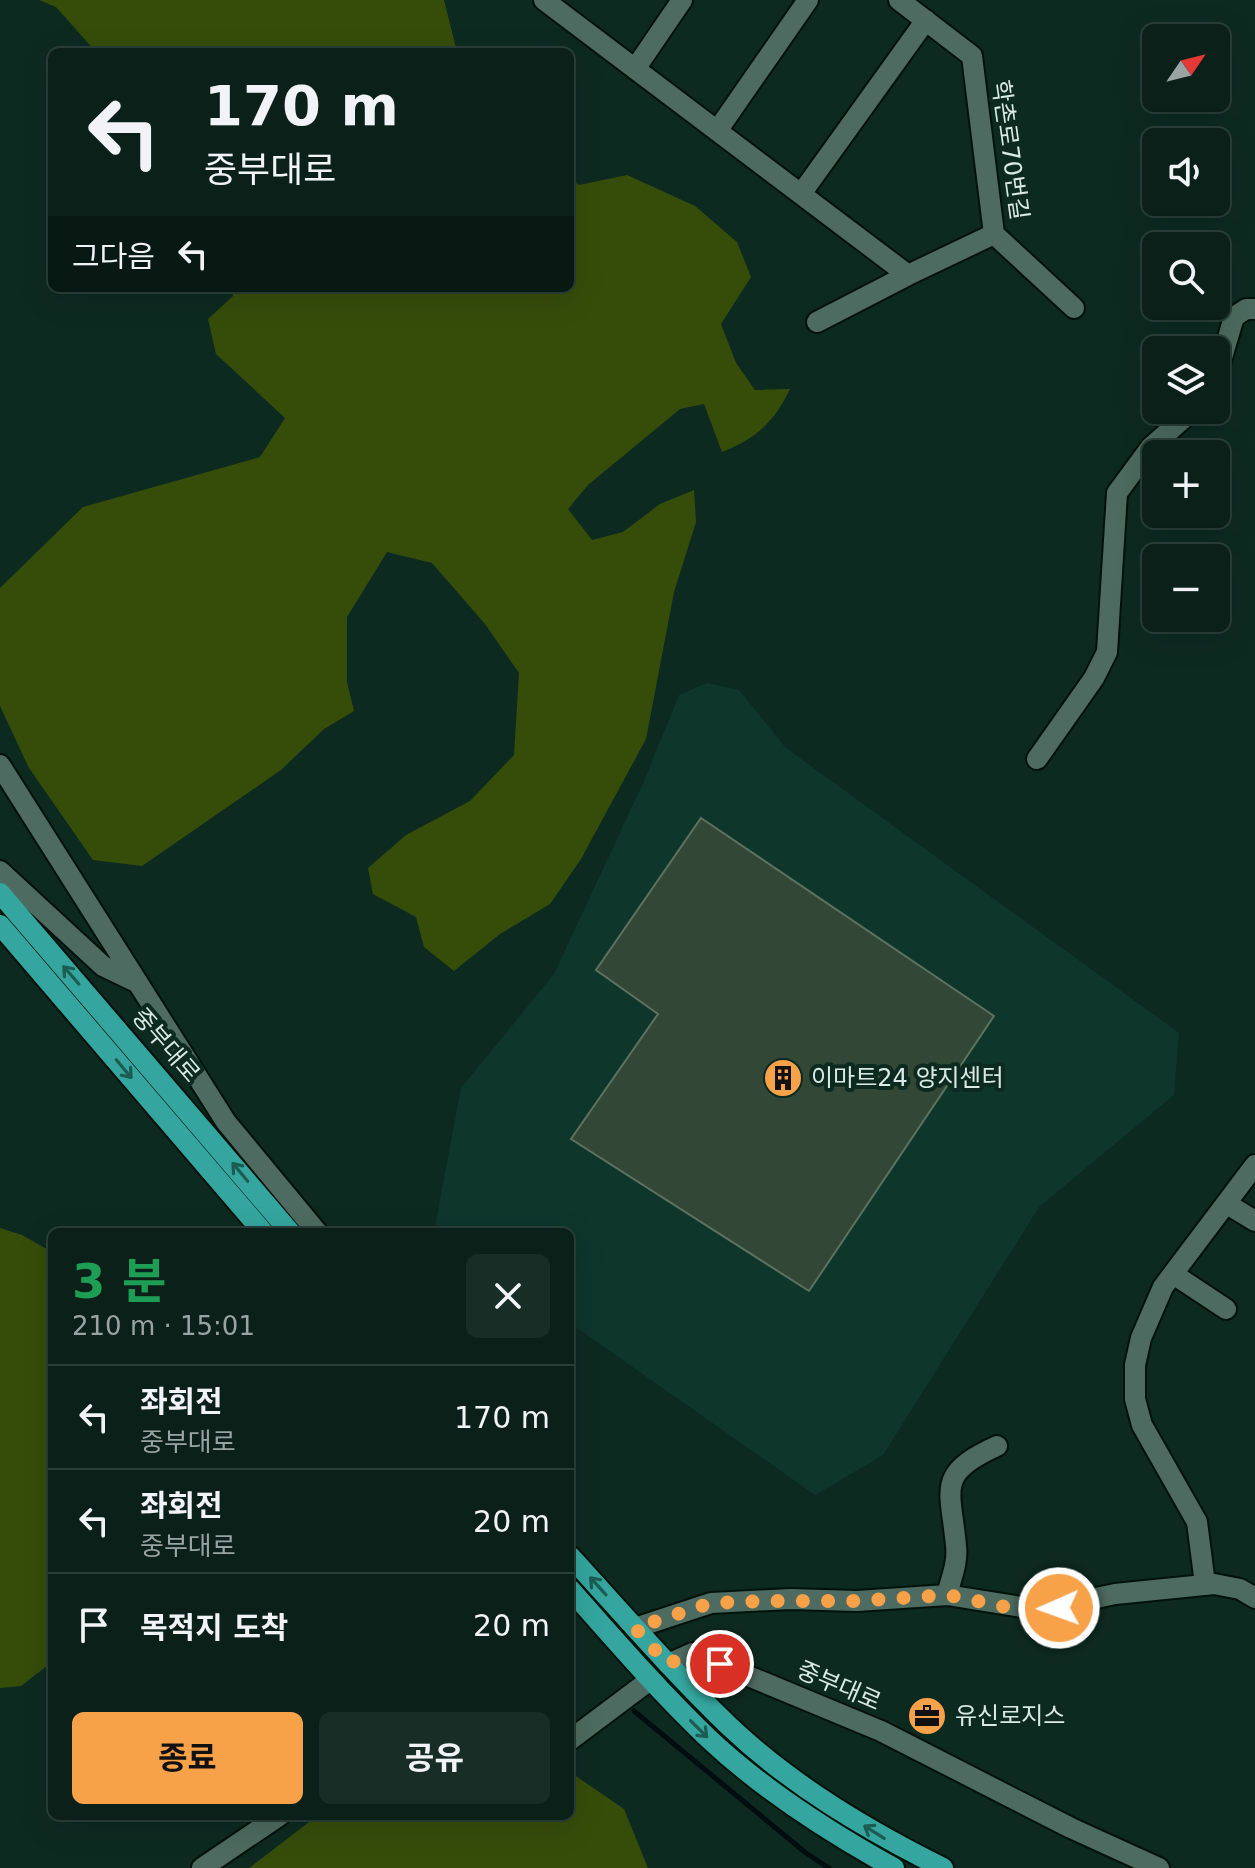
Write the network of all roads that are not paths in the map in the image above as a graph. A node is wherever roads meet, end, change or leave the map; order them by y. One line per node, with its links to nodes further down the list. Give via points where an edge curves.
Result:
1 (544, 0): 6 (street)
2 (682, 0): 6 (street)
3 (808, 0): 7 (street)
4 (899, 0): 5 (street, 학촌로70번길)
5 (926, 20): 8 (street); 9 (street, 학촌로70번길, via 972,56)
6 (635, 69): 7 (street)
7 (717, 131): 8 (street)
8 (801, 194): 10 (street)
9 (994, 234): 10 (street); 11 (street, 학촌로70번길)
10 (908, 275): 13 (street)
11 (1074, 308)
12 (1255, 309): 14 (street, via 1234,317)
13 (817, 322)
14 (1228, 336)
15 (1177, 424): 16 (street, via 1151,447 1117,493 1107,652)
16 (1037, 759)
17 (0, 765): 21 (street)
18 (0, 871): 21 (street, via 103,966)
19 (0, 893): 26 (main road, 중부대로, one-way to 19)
20 (0, 925): 25 (main road, 중부대로, one-way to 25)
21 (134, 981): 27 (street, via 226,1122)
22 (1255, 1165): 23 (street)
23 (1227, 1204): 24 (street); 28 (street)
24 (1255, 1221)
25 (260, 1228)
26 (287, 1228)
27 (314, 1228)
28 (1173, 1274): 29 (street); 32 (street, via 1141,1338 1135,1399 1142,1425 1197,1522)
29 (1226, 1309)
30 (997, 1446): 34 (street, via 961,1465 950,1481 956,1566)
31 (574, 1560): 36 (main road, one-way to 31)
32 (1205, 1584): 34 (street, via 1115,1594 1040,1610); 35 (street, via 1240,1589)
33 (574, 1594): 38 (main road)
34 (947, 1595): 36 (street, via 711,1603)
35 (1255, 1598)
36 (635, 1628): 37 (main road)
37 (668, 1664): 43 (main road, one-way to 37, via 882,1837 796,1780 731,1728); 44 (street, 중부대로, via 693,1653 708,1659 881,1731)
38 (650, 1680): 39 (street); 42 (main road, one-way to 42, via 710,1740 792,1804)
39 (574, 1737)
40 (273, 1820): 41 (street)
41 (202, 1868)
42 (894, 1868)
43 (943, 1868)
44 (1159, 1868)

